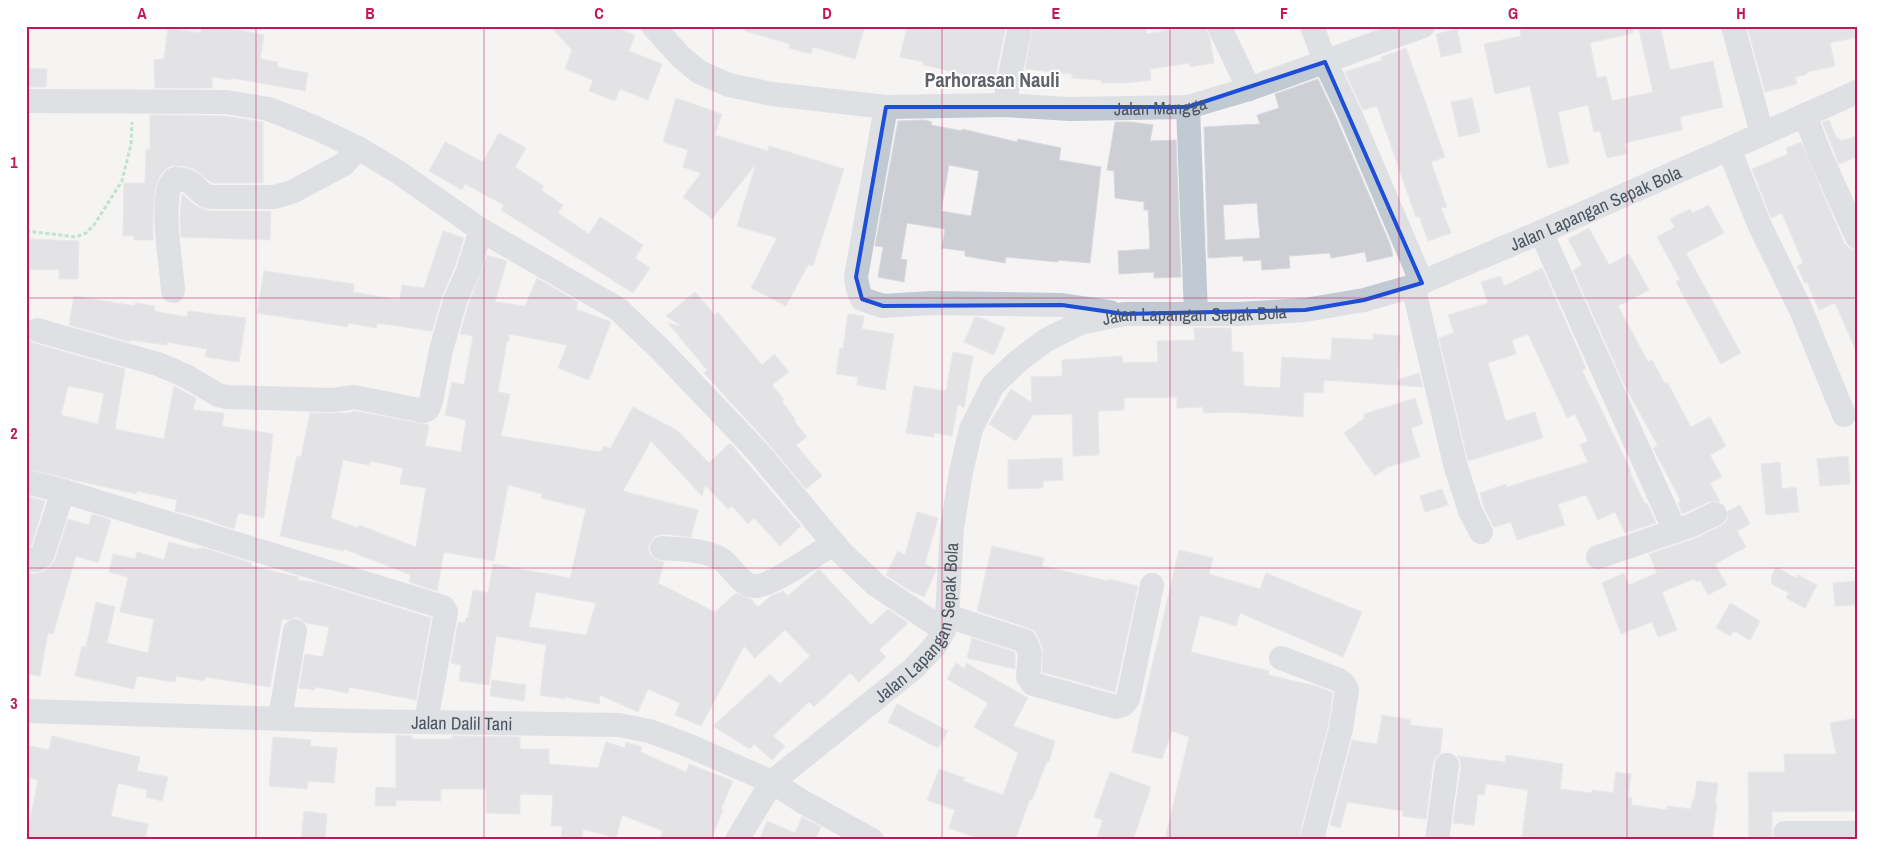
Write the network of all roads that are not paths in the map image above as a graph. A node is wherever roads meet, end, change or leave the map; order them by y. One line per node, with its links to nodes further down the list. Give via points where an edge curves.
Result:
1 (653, 26): 12 (street, Jalan Mangga, via 699,72 729,85 772,94)
2 (1020, 26): 11 (street)
3 (1220, 26): 8 (street)
4 (1312, 26): 7 (street)
5 (1733, 26): 15 (street)
6 (1409, 28): 7 (street, Jalan Mangga)
7 (1325, 62): 8 (street, Jalan Mangga); 21 (street, via 1350,114)
8 (1249, 89): 13 (street, Jalan Mangga)
9 (1857, 92): 14 (street, Jalan Lapangan Sepak Bola)
10 (26, 100): 16 (street, via 226,102 269,109)
11 (1004, 105): 12 (street, Jalan Mangga); 13 (street, Jalan Mangga, via 1070,109)
12 (886, 107): 23 (street, via 856,277 862,299 883,306 932,303 1062,305)
13 (1188, 107): 24 (street)
14 (1805, 115): 15 (street, Jalan Lapangan Sepak Bola); 20 (street)
15 (1762, 134): 17 (street, Jalan Lapangan Sepak Bola)
16 (358, 148): 18 (street); 22 (street, via 344,164 292,192 274,197 209,197 192,182 175,179 168,191)
17 (1729, 149): 19 (street, Jalan Lapangan Sepak Bola); 26 (street)
18 (481, 230): 25 (street, via 455,301 431,401 428,409 424,410 354,397 333,400 226,397 158,364); 32 (street, via 618,309 757,451)
19 (1541, 232): 21 (street, Jalan Lapangan Sepak Bola); 30 (street)
20 (1857, 237)
21 (1418, 285): 24 (street, Jalan Lapangan Sepak Bola, via 1364,300 1304,310); 31 (street, via 1455,464 1470,511)
22 (173, 291)
23 (1124, 314): 24 (street, Jalan Lapangan Sepak Bola); 37 (street, Jalan Lapangan Sepak Bola, via 1080,323 1046,340 993,386 971,429 961,472 952,528)
24 (1196, 314)
25 (37, 330)
26 (1844, 415)
27 (26, 482): 28 (street)
28 (63, 491): 35 (street, via 42,556 36,560); 42 (street, via 444,606 446,612)
29 (1715, 514): 30 (street)
30 (1675, 531): 34 (street)
31 (1481, 532)
32 (834, 543): 33 (street, via 759,586 746,584 721,558 707,553); 37 (street, via 876,585)
33 (662, 548)
34 (1598, 556)
35 (26, 559)
36 (1152, 585): 37 (street, via 1128,699 1116,707 1033,684 1028,676 1030,653 1026,641)
37 (945, 623): 44 (street, Jalan Lapangan Sepak Bola, via 935,646 913,669)
38 (295, 631): 41 (street)
39 (1281, 658): 49 (street, via 1339,680 1347,690 1341,729)
40 (26, 711): 41 (street, Jalan Dalil Tani)
41 (280, 717): 42 (street, Jalan Dalil Tani)
42 (426, 721): 44 (street, Jalan Dalil Tani, via 619,725 649,731 684,744)
43 (1447, 765): 50 (street)
44 (772, 782): 47 (street); 48 (street, Jalan Dalil Tani)
45 (1785, 833): 46 (street)
46 (1857, 834)
47 (737, 840)
48 (872, 840)
49 (1314, 840)
50 (1437, 840)

